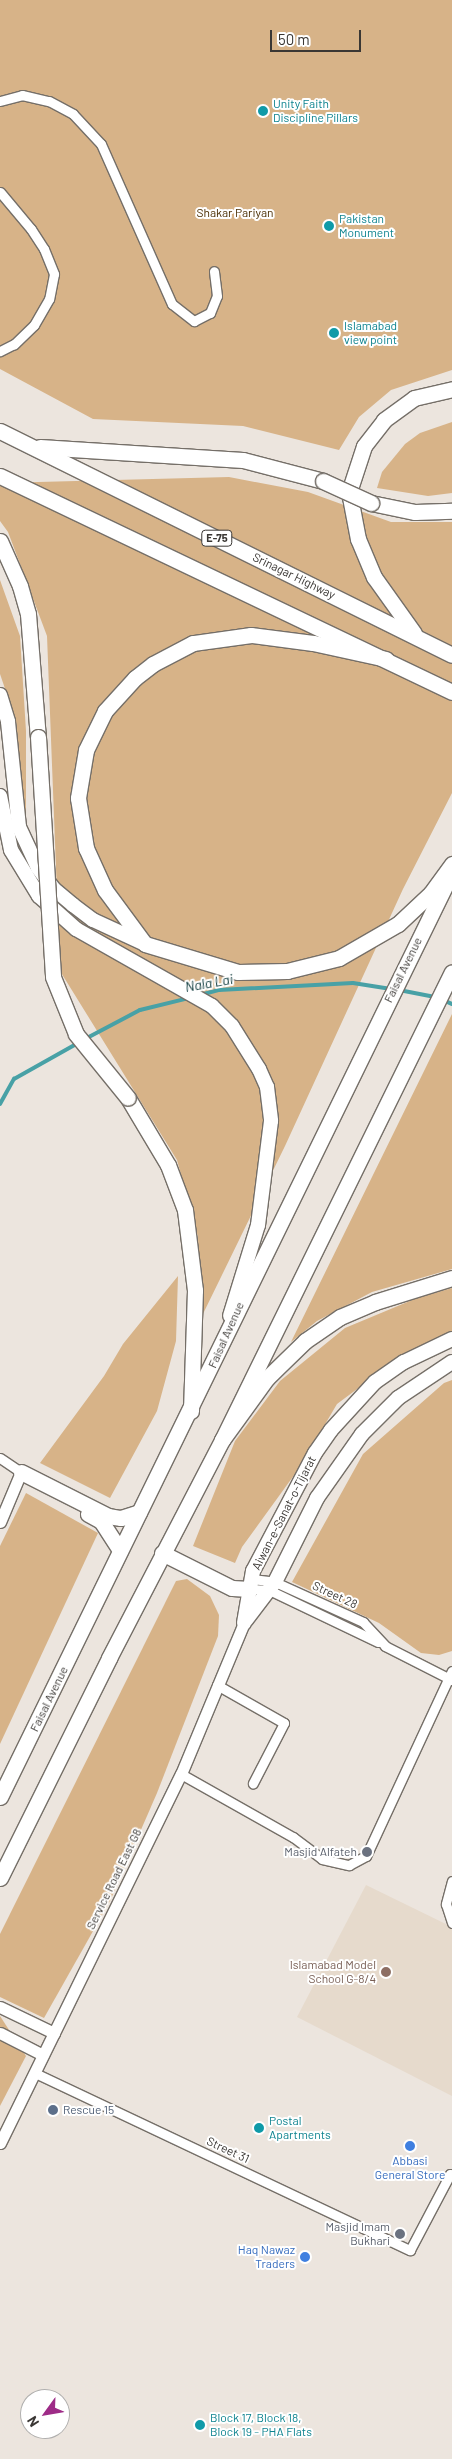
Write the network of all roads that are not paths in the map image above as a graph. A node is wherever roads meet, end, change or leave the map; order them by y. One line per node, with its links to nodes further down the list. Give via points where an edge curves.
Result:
1 (0, 101): 3 (street, via 22,95 49,101 73,114 101,144 172,304 194,321 210,313 217,296)
2 (0, 192): 4 (street, via 31,229 54,274 49,299 34,325 14,344)
3 (214, 271)
4 (0, 351)
5 (452, 390): 11 (main road, via 414,398 384,420 364,446 354,467 349,492 358,539 374,577)
6 (0, 431): 7 (main road, Srinagar Highway / E-75)
7 (31, 446): 9 (main road, bridge, via 244,460 323,481 371,503 414,512); 11 (main road, Srinagar Highway / E-75)
8 (0, 476): 13 (main road)
9 (452, 511)
10 (0, 541): 25 (main road, bridge, via 20,586 28,614 53,977 76,1034 128,1098 168,1165 185,1210 195,1290)
11 (416, 636): 12 (main road, Srinagar Highway / E-75)
12 (452, 655)
13 (386, 659): 14 (main road); 19 (main road, via 312,643 231,635 193,643 171,654 135,678 120,693 94,730 86,750 78,798 79,823 92,867)
14 (452, 692)
15 (0, 695): 19 (main road, via 8,722 19,827 38,868 54,890 93,920)
16 (0, 796): 22 (main road, via 11,850 39,896 76,929 212,1006 249,1050 267,1087 271,1121 258,1225)
17 (452, 864): 19 (main road, via 431,893 398,924 340,958 288,971 238,972)
18 (452, 872): 22 (main road, Faisal Avenue)
19 (145, 944)
20 (452, 972): 26 (main road)
21 (452, 1278): 26 (main road, via 340,1317 305,1341 267,1378)
22 (223, 1338): 25 (main road, Faisal Avenue)
23 (452, 1339): 29 (main road, Aiwan-e-Sanat-o-Tijarat, via 404,1362 361,1396 315,1453)
24 (452, 1362): 31 (main road, Aiwan-e-Sanat-o-Tijarat, via 379,1413 332,1474)
25 (191, 1411): 30 (main road, Faisal Avenue)
26 (222, 1440): 34 (main road)
27 (0, 1458): 28 (street)
28 (21, 1472): 30 (main road, via 108,1516 121,1518); 32 (street); 33 (main road, via 32,1482 101,1521)
29 (286, 1509): 31 (main road); 35 (main road, Aiwan-e-Sanat-o-Tijarat)
30 (139, 1512): 33 (main road, Faisal Avenue)
31 (306, 1519): 36 (main road, Aiwan-e-Sanat-o-Tijarat)
32 (0, 1522)
33 (120, 1550): 42 (main road, Faisal Avenue)
34 (162, 1553): 35 (main road, via 232,1588); 43 (main road)
35 (251, 1584): 36 (street); 37 (main road, Aiwan-e-Sanat-o-Tijarat)
36 (272, 1586): 37 (main road, Aiwan-e-Sanat-o-Tijarat); 38 (street, Street 28, via 363,1622 385,1646)
37 (244, 1623): 39 (street, Service Road East G8)
38 (451, 1676): 40 (street, via 366,1856 349,1865 322,1859 293,1836)
39 (217, 1686): 40 (street, Service Road East G8); 41 (street, via 284,1723)
40 (181, 1774): 48 (street, Service Road East G8)
41 (253, 1783)
42 (0, 1797)
43 (0, 1878)
44 (452, 1881): 45 (street, via 447,1912)
45 (452, 1922)
46 (0, 2007): 48 (street)
47 (0, 2033): 49 (street)
48 (54, 2033): 49 (street, Service Road East G8)
49 (43, 2055): 50 (street, Service Road East G8)
50 (35, 2073): 51 (street, Service Road East G8); 52 (street, Street 31, via 410,2250)
51 (0, 2143)
52 (451, 2174)

